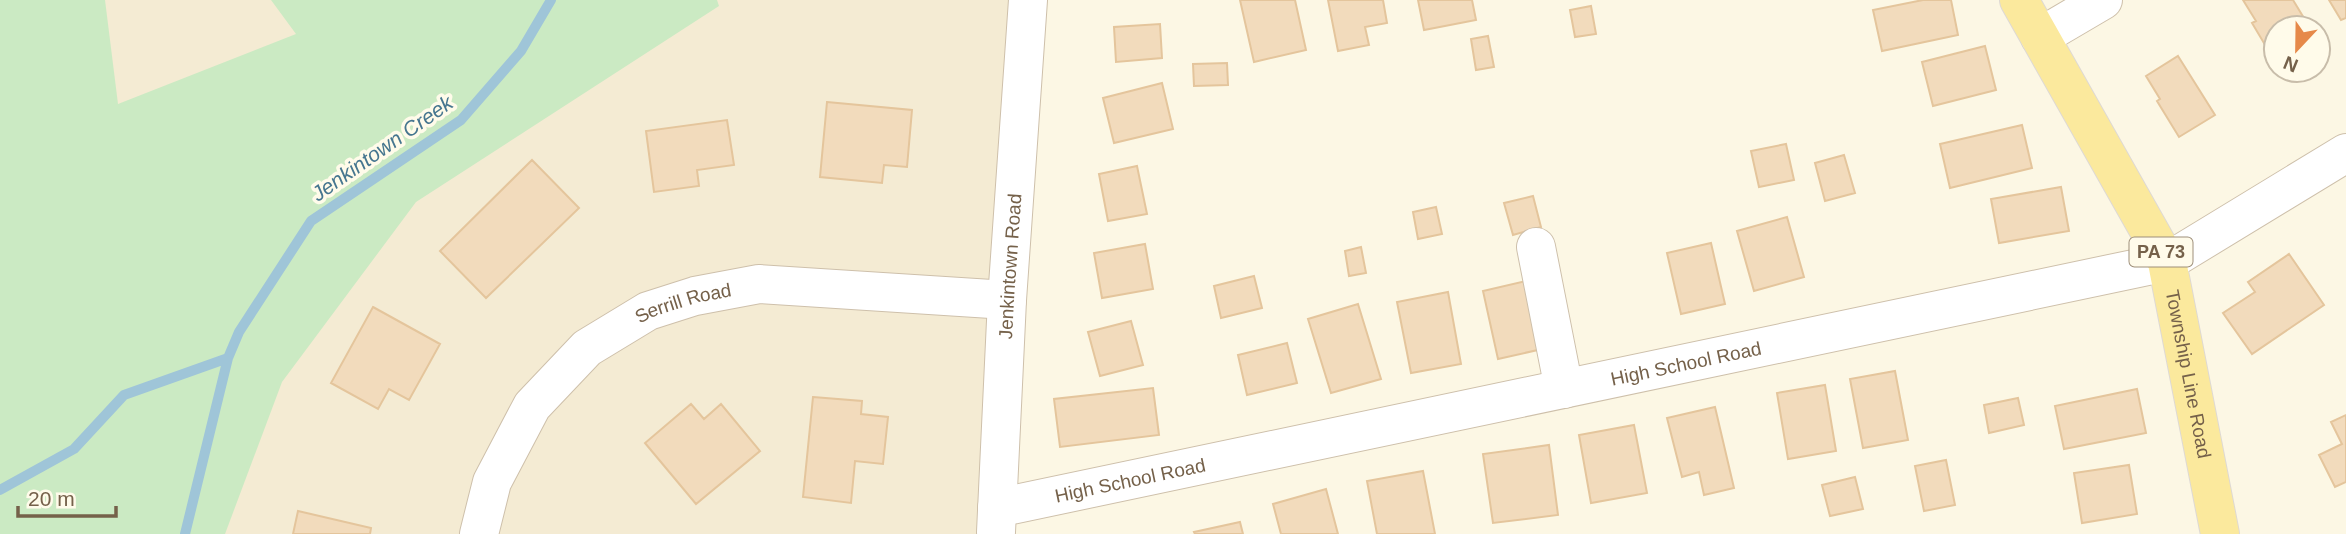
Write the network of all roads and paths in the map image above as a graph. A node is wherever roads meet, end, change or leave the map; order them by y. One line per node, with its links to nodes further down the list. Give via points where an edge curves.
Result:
1 (1028, 0): 8 (street, Jenkintown Road)
2 (2019, 0): 4 (main road, Township Line Road / PA 73)
3 (2103, 0): 4 (street)
4 (2040, 37): 7 (main road, Township Line Road / PA 73)
5 (2342, 165): 7 (street, High School Road)
6 (1536, 247): 9 (street)
7 (2167, 262): 9 (street, High School Road); 12 (main road, Township Line Road / PA 73)
8 (1007, 300): 10 (street, Jenkintown Road); 11 (street, Serrill Road, via 759,284 648,311 586,348 532,406 492,482)
9 (1564, 389): 10 (street, High School Road)
10 (997, 521)
11 (479, 534)
12 (2220, 534)

